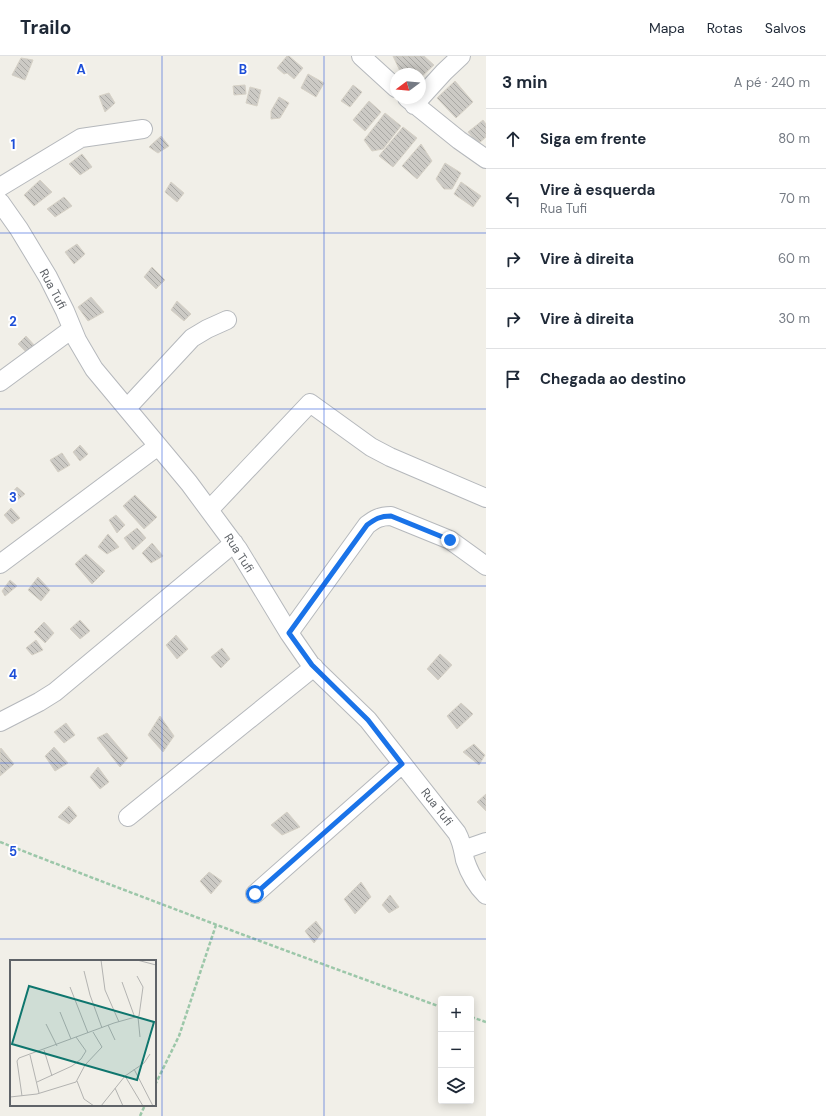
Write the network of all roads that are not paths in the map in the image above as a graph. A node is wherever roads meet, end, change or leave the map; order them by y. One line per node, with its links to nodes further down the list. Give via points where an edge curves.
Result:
1 (361, 56): 3 (street)
2 (461, 56): 4 (street)
3 (390, 83)
4 (426, 88)
5 (414, 104): 7 (street)
6 (143, 129): 8 (street, via 81,138)
7 (486, 159)
8 (0, 187)
9 (3, 213): 11 (street, Rua Tufi, via 19,229 53,287)
10 (227, 320): 13 (street, via 192,338)
11 (72, 329): 12 (street); 13 (street, Rua Tufi, via 88,359)
12 (0, 382)
13 (126, 408): 14 (street, Rua Tufi)
14 (158, 446): 16 (street, Rua Tufi); 18 (street)
15 (486, 498): 16 (street, via 371,447 310,403)
16 (209, 510): 17 (street, Rua Tufi)
17 (234, 543): 20 (street, Rua Tufi); 22 (street, via 55,692)
18 (0, 564)
19 (486, 566): 20 (street, via 450,540 391,516 382,516 367,525)
20 (289, 633): 21 (street, Rua Tufi)
21 (314, 667): 23 (street, Rua Tufi, via 368,720); 24 (street)
22 (0, 722)
23 (402, 764): 26 (street, Rua Tufi, via 457,833); 27 (street)
24 (128, 817)
25 (486, 842): 26 (street)
26 (463, 850): 28 (street, Rua Tufi, via 478,888)
27 (255, 894)
28 (486, 895)

